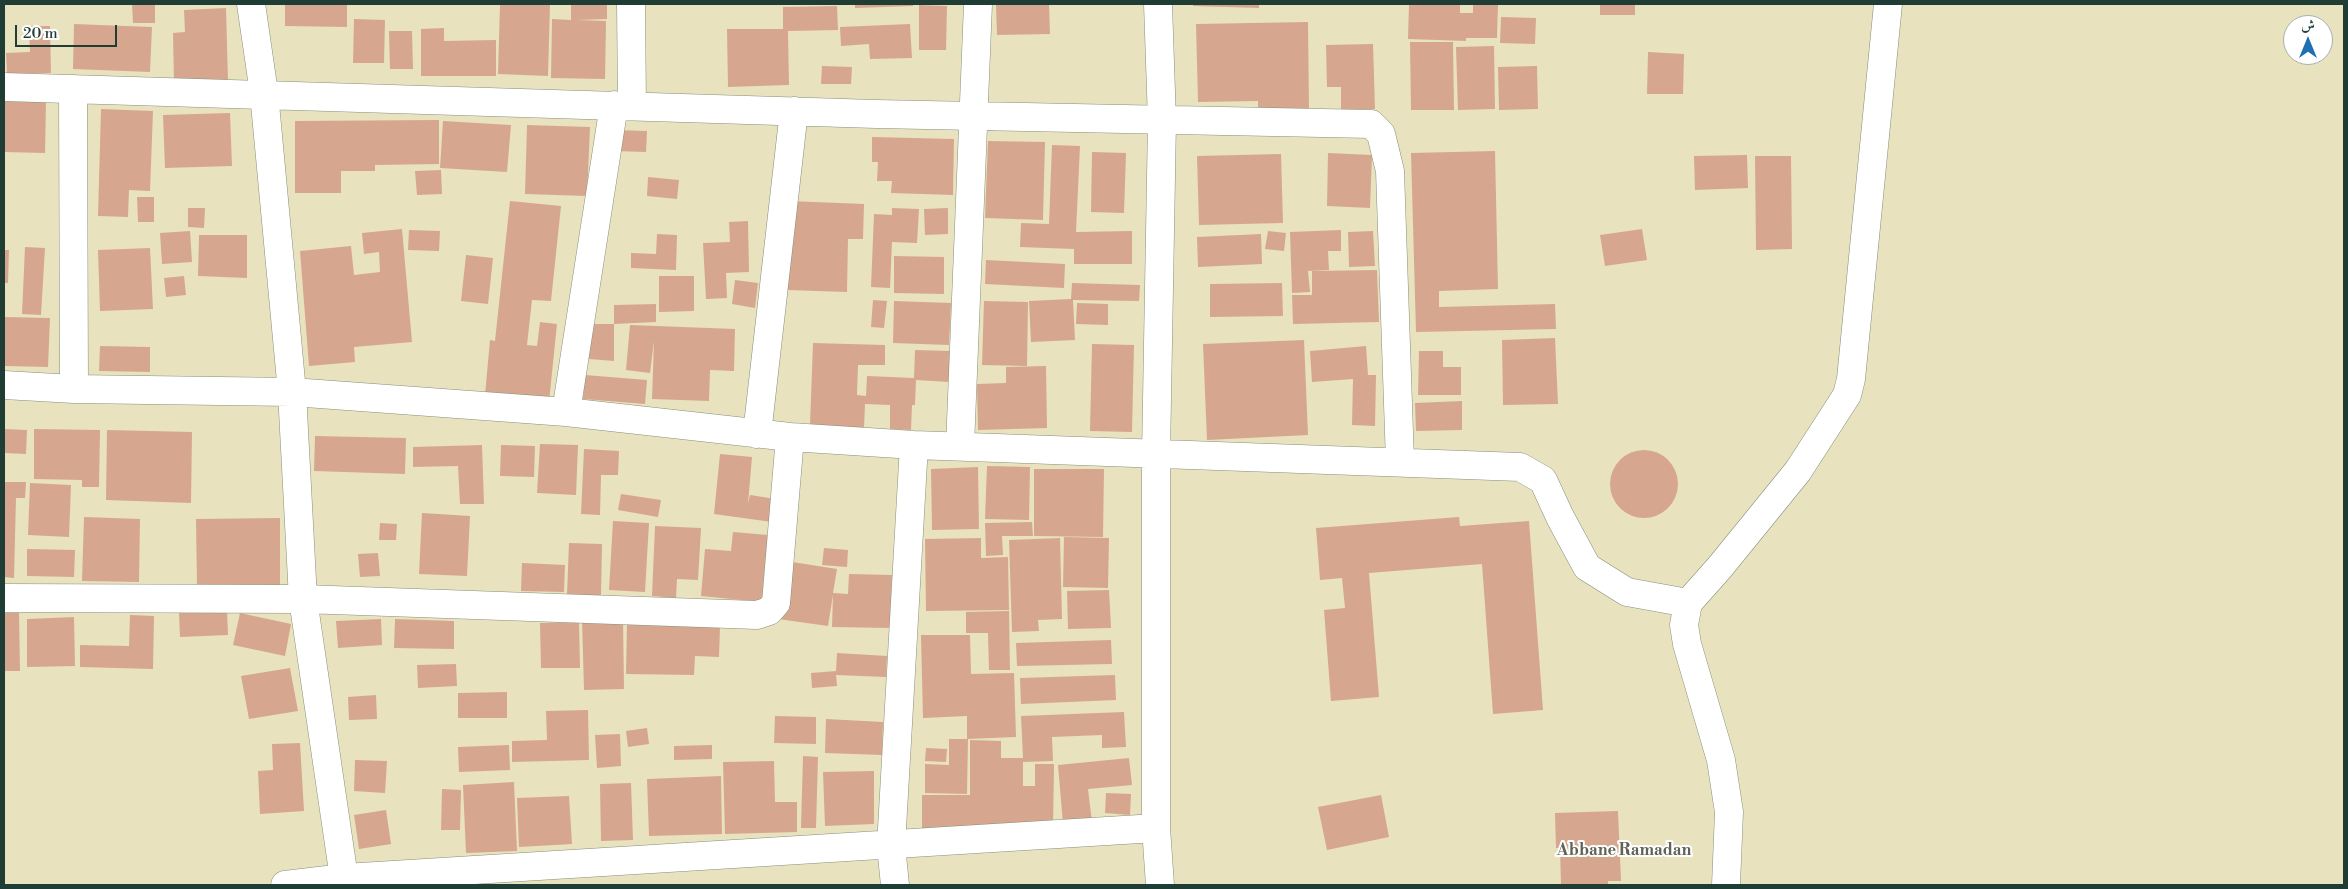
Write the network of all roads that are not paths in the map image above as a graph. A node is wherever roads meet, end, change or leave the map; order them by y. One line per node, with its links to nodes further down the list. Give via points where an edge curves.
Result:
1 (250, 4): 8 (street)
2 (631, 4): 9 (street)
3 (978, 4): 11 (street)
4 (1158, 4): 12 (street)
5 (1888, 4): 25 (street, via 1847,395 1798,471)
6 (4, 86): 7 (street)
7 (73, 89): 8 (street); 14 (street)
8 (264, 93): 9 (street); 15 (street)
9 (623, 105): 10 (street); 16 (street)
10 (794, 111): 11 (street); 17 (street)
11 (973, 116): 12 (street); 20 (street)
12 (1162, 121): 21 (street); 22 (street, via 1356,122 1371,124 1381,134 1390,171)
13 (4, 385): 14 (street)
14 (74, 389): 15 (street)
15 (292, 392): 16 (street); 24 (street)
16 (566, 412): 17 (street)
17 (757, 434): 18 (street)
18 (790, 437): 19 (street); 24 (street, via 776,603 769,611 757,615)
19 (914, 445): 20 (street); 27 (street)
20 (960, 446): 21 (street)
21 (1156, 455): 22 (street); 26 (street)
22 (1400, 462): 25 (street, via 1520,467 1543,480 1587,567 1627,592)
23 (4, 598): 24 (street)
24 (303, 599): 28 (street)
25 (1688, 603): 32 (street, via 1684,626 1687,644 1721,760 1729,812)
26 (1156, 828): 27 (street); 31 (street)
27 (891, 846): 28 (street); 30 (street)
28 (345, 882): 29 (street)
29 (285, 885)
30 (895, 885)
31 (1160, 885)
32 (1726, 885)

